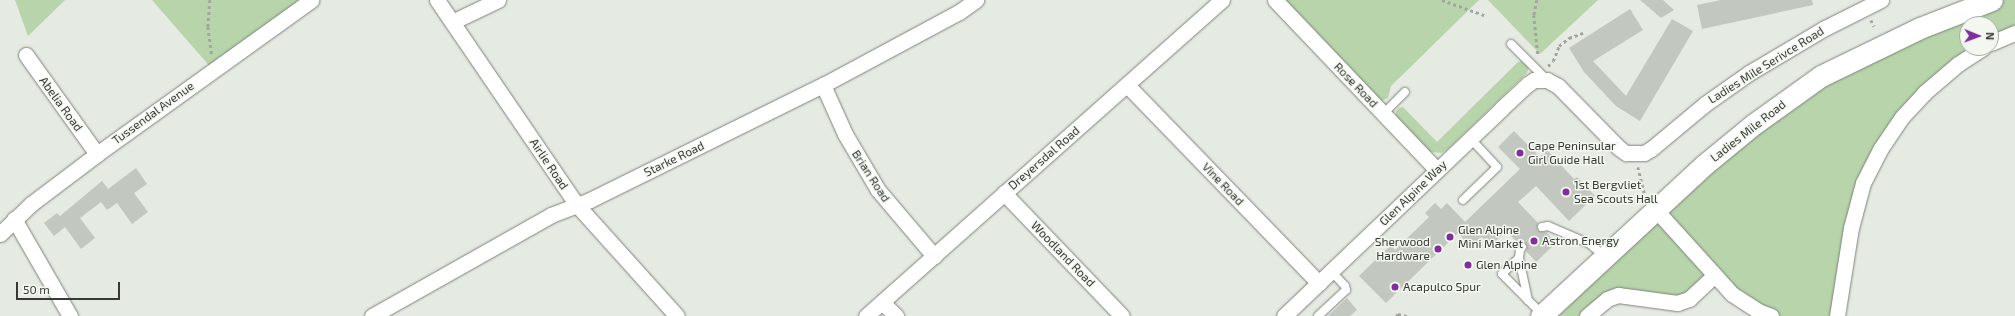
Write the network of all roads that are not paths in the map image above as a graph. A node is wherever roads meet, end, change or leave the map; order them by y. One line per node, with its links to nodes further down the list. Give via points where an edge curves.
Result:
1 (311, 0): 22 (street, Tussendal Avenue)
2 (436, 0): 10 (street, Airlie Road)
3 (498, 0): 10 (street)
4 (976, 0): 17 (street, Starke Road, via 959,12)
5 (1222, 0): 18 (street, Dreyersdal Road)
6 (1275, 0): 20 (street, Rose Road)
7 (1881, 0): 9 (street, Ladies Mile Serivce Road)
8 (1992, 0): 26 (main road, Ladies Mile Road, via 1920,28 1821,76)
9 (1865, 3): 16 (street, Ladies Mile Serivce Road, via 1750,73 1705,104 1651,149 1635,154 1626,153 1619,148 1558,86)
10 (452, 22): 27 (street, Airlie Road)
11 (2015, 33): 12 (street)
12 (1999, 40)
13 (1512, 44): 16 (lane)
14 (26, 55): 22 (street, Abelia Road)
15 (1971, 56): 50 (street, via 1924,93 1902,117 1881,148 1864,183 1851,228)
16 (1544, 76): 21 (street, Glen Alpine Way, via 1528,84)
17 (823, 85): 27 (street, Starke Road); 32 (street, Brian Road, via 845,134 878,190)
18 (1128, 85): 24 (street, Dreyersdal Road); 37 (street, Vine Road)
19 (1405, 92): 20 (lane)
20 (1384, 114): 23 (street, Rose Road)
21 (1470, 138): 23 (street, Glen Alpine Way); 25 (lane, via 1497,167)
22 (97, 154): 28 (street, Tussendal Avenue)
23 (1437, 170): 35 (street, Glen Alpine Way)
24 (1004, 193): 32 (street, Dreyersdal Road); 45 (street, Woodland Road)
25 (1463, 200)
26 (1650, 203): 33 (main road, Ladies Mile Road); 36 (street)
27 (578, 205): 41 (street, Starke Road, via 550,215); 42 (street, Airlie Road)
28 (14, 219): 30 (street, Tussendal Avenue); 40 (street)
29 (1542, 228): 33 (lane, via 1548,226 1590,244)
30 (0, 234)
31 (1522, 247): 34 (lane)
32 (934, 256): 38 (street, Dreyersdal Road)
33 (1604, 256): 39 (main road, Ladies Mile Road)
34 (1519, 258): 39 (lane); 39 (lane, via 1502,274)
35 (1331, 271): 37 (street, Glen Alpine Way); 47 (lane, via 1346,290)
36 (1715, 275): 48 (street, via 1688,299 1677,303 1618,295 1607,299); 49 (street, via 1732,294 1758,311)
37 (1319, 283): 46 (street, Glen Alpine Way)
38 (882, 302): 43 (street, Dreyersdal Road); 44 (street)
39 (1537, 310)
40 (70, 316)
41 (372, 316)
42 (677, 316)
43 (866, 316)
44 (896, 316)
45 (1122, 316)
46 (1284, 316)
47 (1318, 316)
48 (1587, 316)
49 (1771, 316)
50 (1837, 316)

